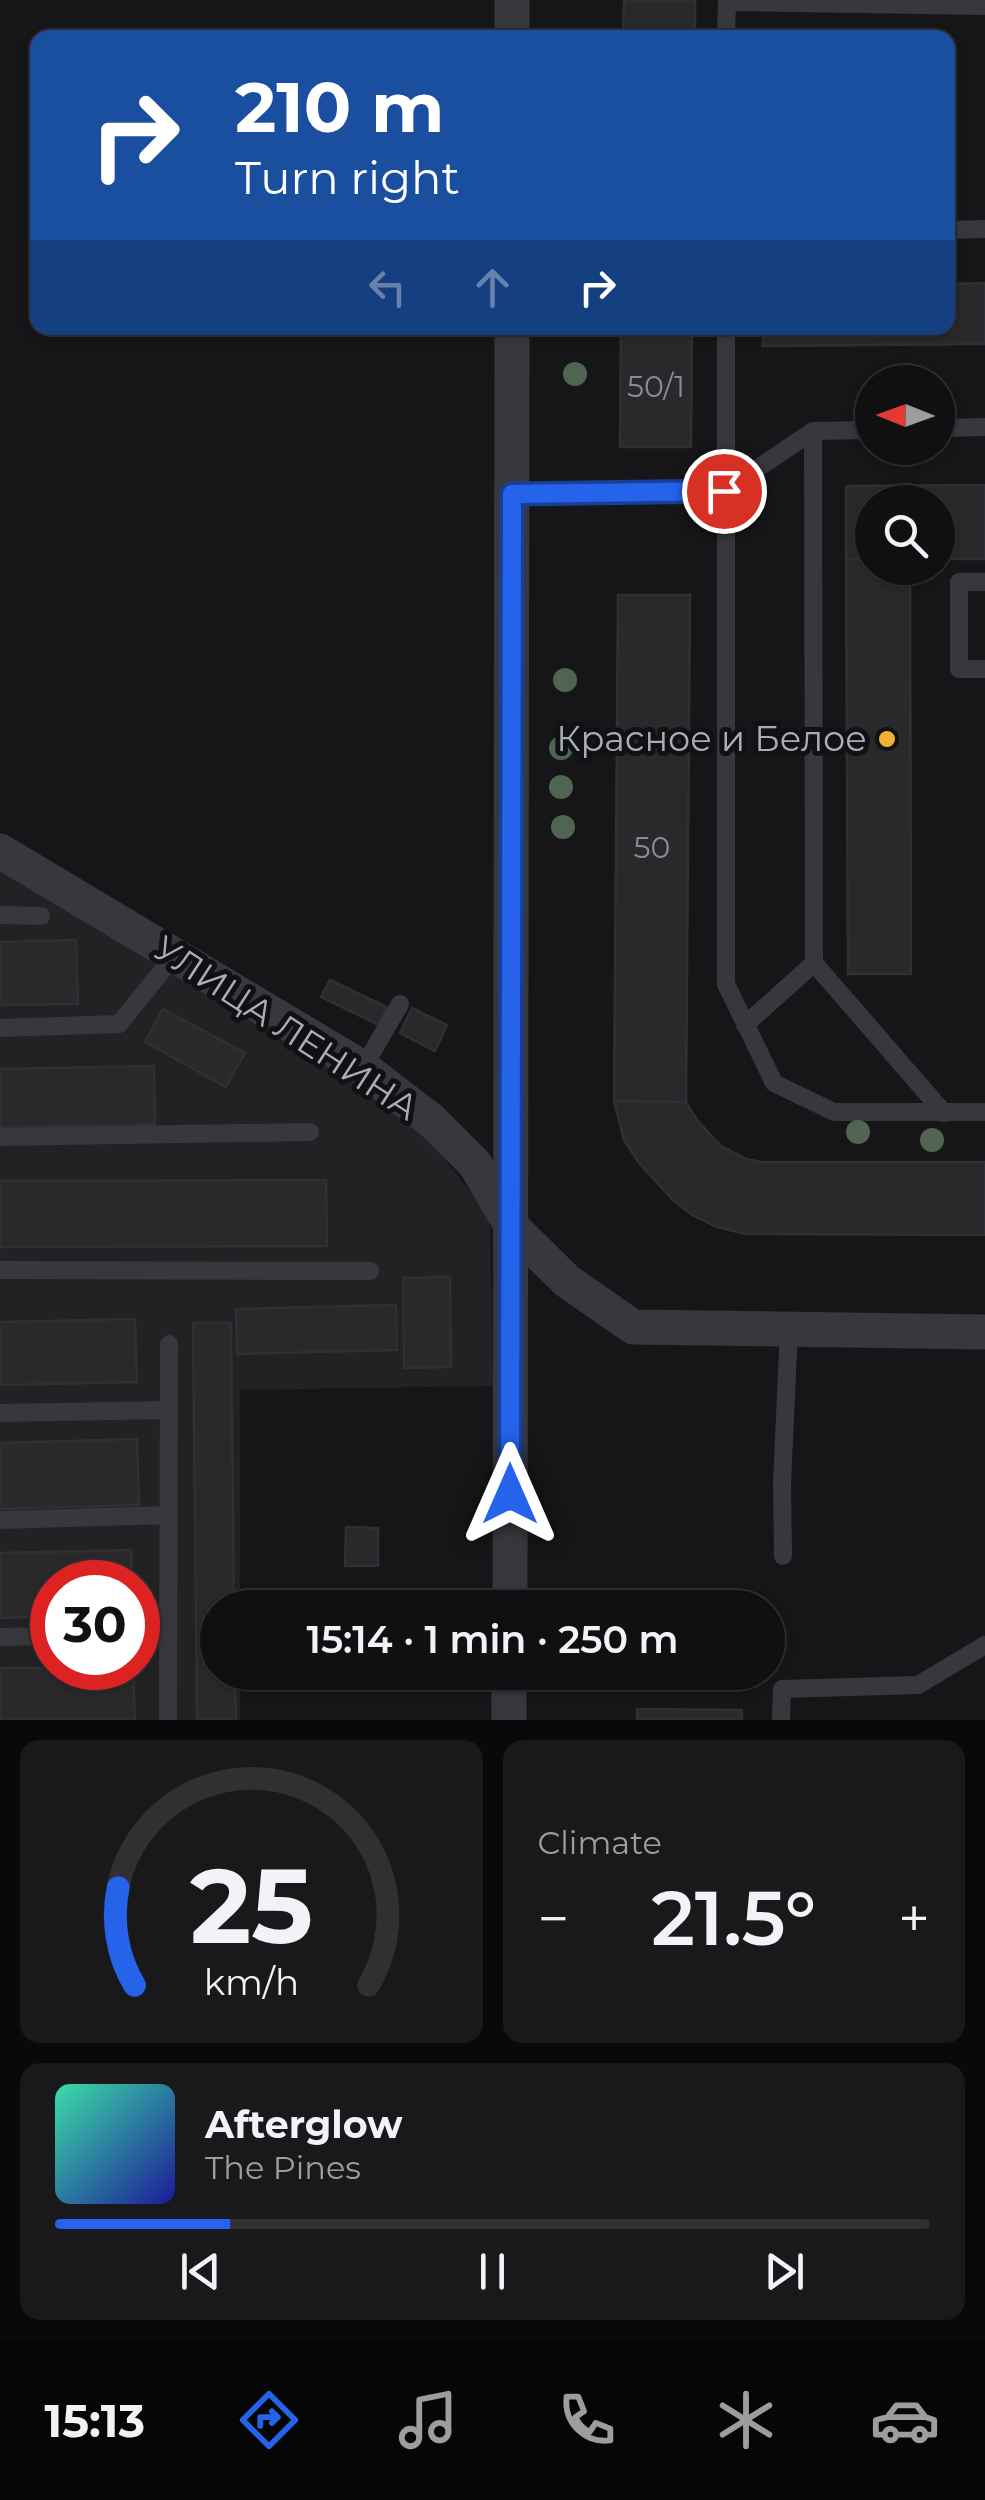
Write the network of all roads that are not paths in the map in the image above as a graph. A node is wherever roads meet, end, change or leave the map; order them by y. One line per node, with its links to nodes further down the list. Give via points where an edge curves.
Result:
1 (512, 0): 4 (street)
2 (727, 1): 3 (lane); 5 (lane)
3 (985, 6)
4 (512, 30)
5 (726, 30)
6 (985, 229): 7 (lane)
7 (955, 230)
8 (512, 335): 15 (street)
9 (726, 335): 14 (lane)
10 (985, 427): 11 (lane)
11 (955, 428)
12 (855, 431): 13 (lane)
13 (813, 432): 14 (lane); 22 (lane)
14 (724, 491): 15 (lane); 24 (lane, via 726,984)
15 (512, 494): 31 (street)
16 (985, 582): 17 (lane, via 959,582 959,670)
17 (985, 669)
18 (0, 851): 21 (street, УЛИЦА ЛЕНИНА)
19 (0, 915): 20 (lane)
20 (42, 916)
21 (174, 955): 25 (lane, via 119,1024); 26 (street, УЛИЦА ЛЕНИНА)
22 (814, 963): 24 (lane); 28 (lane)
23 (400, 1004): 26 (lane)
24 (745, 1025): 28 (lane, via 774,1083 834,1112)
25 (0, 1028)
26 (363, 1068): 31 (street, УЛИЦА ЛЕНИНА, via 475,1164)
27 (985, 1112): 28 (lane)
28 (944, 1113)
29 (310, 1132): 30 (lane)
30 (0, 1138)
31 (512, 1227): 34 (street, УЛИЦА ЛЕНИНА, via 567,1281 632,1327); 42 (street)
32 (0, 1270): 33 (lane)
33 (370, 1270)
34 (789, 1329): 35 (street, УЛИЦА ЛЕНИНА); 41 (lane)
35 (985, 1332)
36 (170, 1344): 37 (lane)
37 (169, 1410): 38 (lane); 39 (lane)
38 (0, 1413)
39 (169, 1515): 40 (lane); 44 (lane)
40 (0, 1520)
41 (783, 1556)
42 (510, 1590)
43 (160, 1634): 44 (lane)
44 (168, 1634): 49 (lane)
45 (30, 1636): 46 (lane)
46 (0, 1637)
47 (985, 1646): 51 (lane, via 918,1685 782,1689)
48 (510, 1690): 50 (street)
49 (168, 1720)
50 (509, 1720)
51 (781, 1720)

